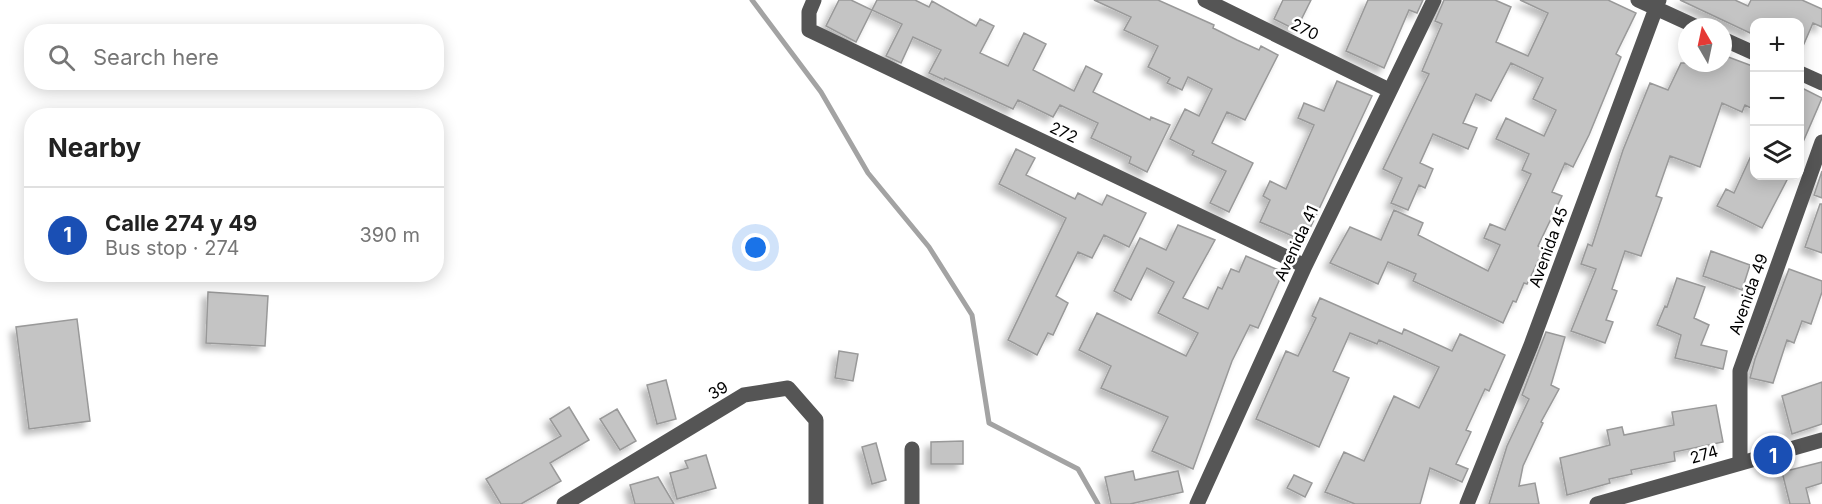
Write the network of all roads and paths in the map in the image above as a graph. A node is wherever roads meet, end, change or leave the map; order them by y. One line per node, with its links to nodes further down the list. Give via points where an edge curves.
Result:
1 (814, 0): 13 (street, 272, via 808,30)
2 (1205, 0): 11 (street, 270)
3 (1434, 0): 11 (street, Avenida 41)
4 (1638, 0): 5 (street)
5 (1657, 4): 6 (street); 21 (street, Avenida 45, via 1532,345)
6 (1681, 18)
7 (1732, 43): 8 (street)
8 (1750, 51)
9 (1804, 75): 10 (street)
10 (1822, 83)
11 (1389, 90): 13 (street, Avenida 41)
12 (1822, 142): 16 (street, Avenida 49, via 1740,371)
13 (1305, 266): 20 (street, Avenida 41)
14 (1822, 440): 16 (street, 274)
15 (912, 448): 19 (street)
16 (1740, 463): 22 (street, 274)
17 (564, 504): 18 (street, 39, via 744,395 788,388 816,420)
18 (816, 504)
19 (912, 504)
20 (1197, 504)
21 (1467, 504)
22 (1597, 504)

